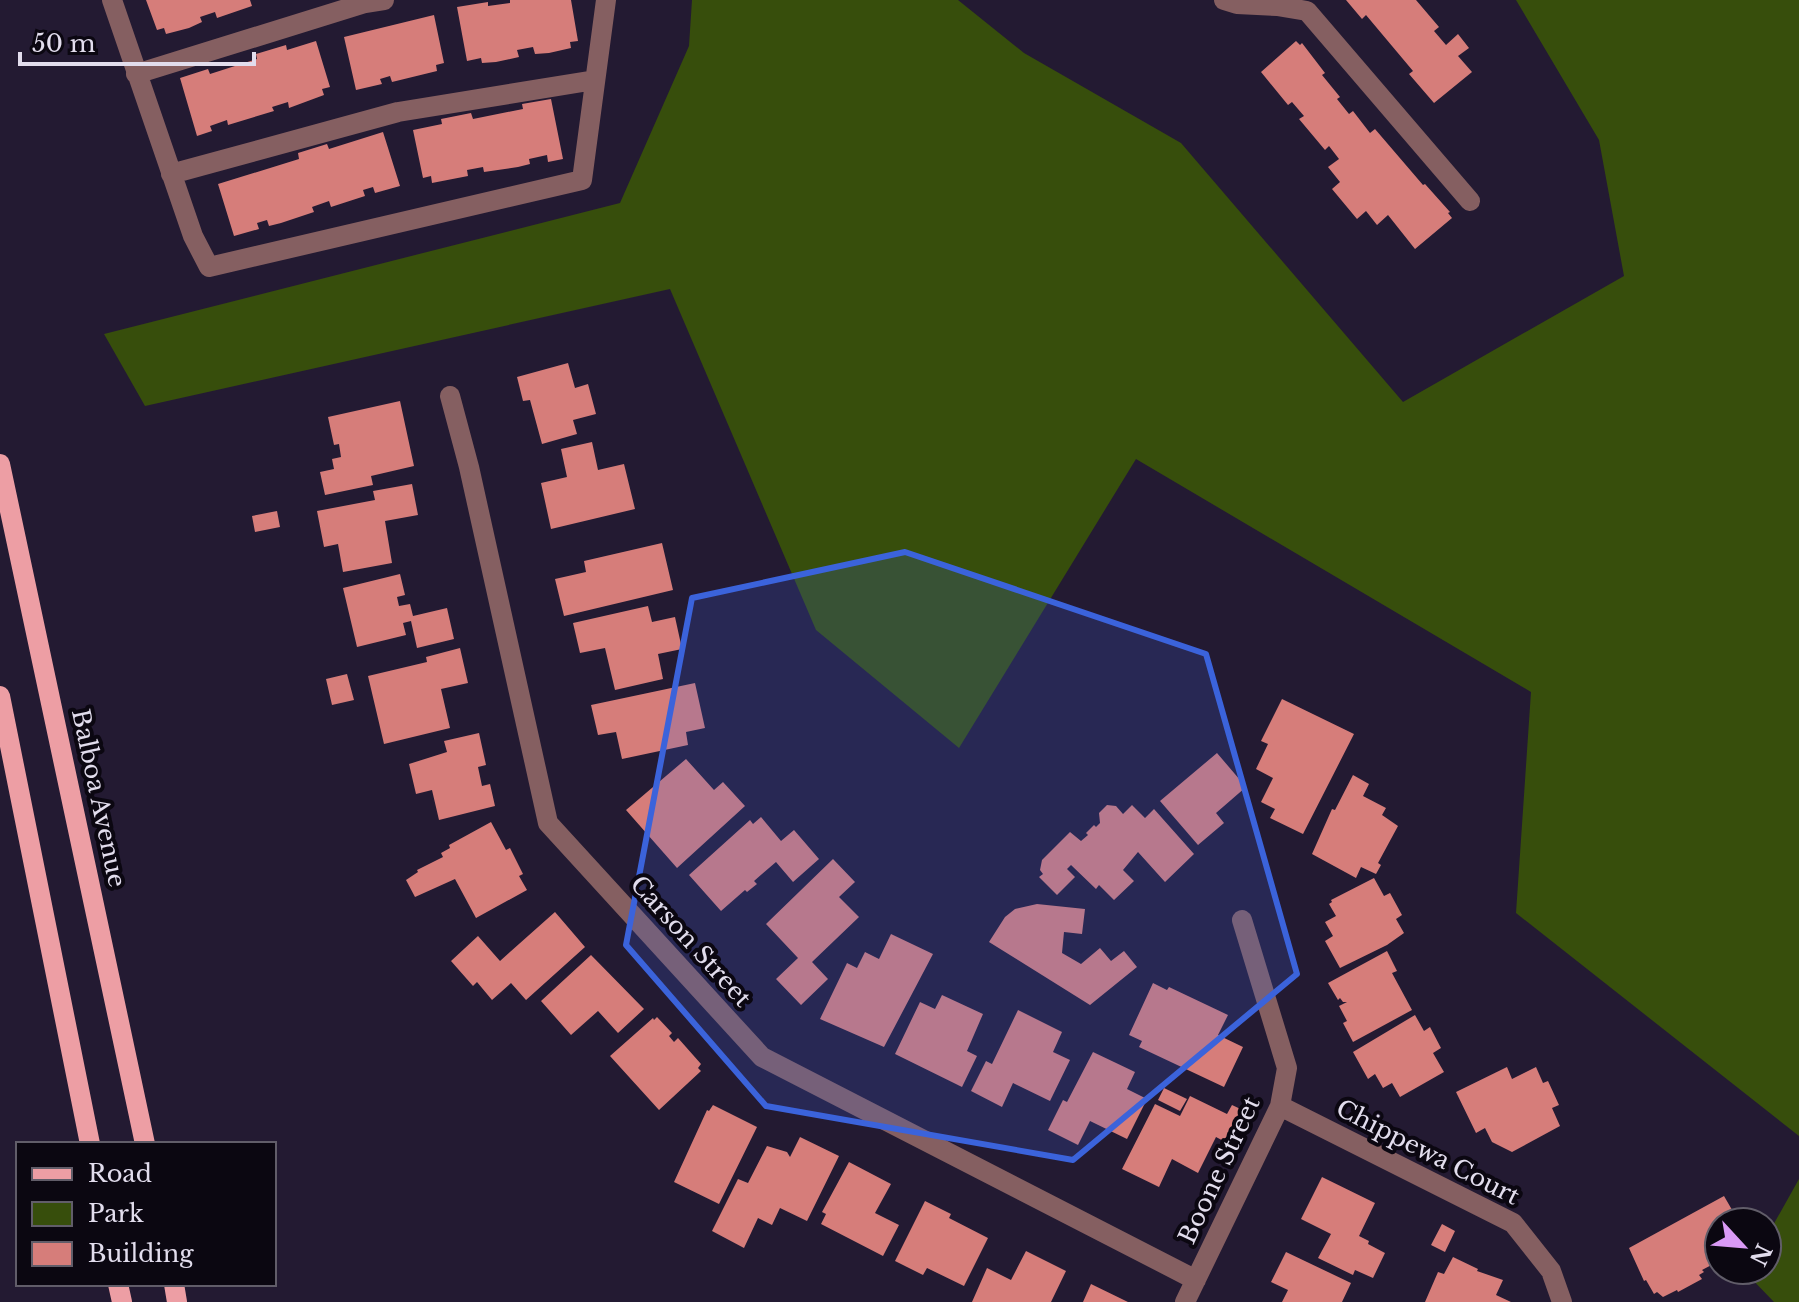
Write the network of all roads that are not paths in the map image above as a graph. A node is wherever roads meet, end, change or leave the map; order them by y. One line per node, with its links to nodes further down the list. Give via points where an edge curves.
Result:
1 (112, 0): 6 (street)
2 (384, 0): 6 (street)
3 (606, 0): 7 (street)
4 (1224, 0): 5 (street)
5 (1306, 6): 9 (street)
6 (136, 74): 8 (street)
7 (595, 80): 8 (street, via 398,112); 8 (street, via 582,180 209,267)
8 (171, 174)
9 (1470, 201)
10 (450, 396): 17 (street, Carson Street, via 548,823 762,1057)
11 (0, 464): 16 (main road, Balboa Avenue)
12 (0, 696): 15 (main road)
13 (1242, 920): 14 (street, Boone Street, via 1287,1068)
14 (1280, 1106): 17 (street, Boone Street); 19 (street, Chippewa Court, via 1513,1223 1551,1271)
15 (90, 1142)
16 (145, 1142)
17 (1196, 1280): 18 (street, Boone Street)
18 (1185, 1302)
19 (1562, 1302)

